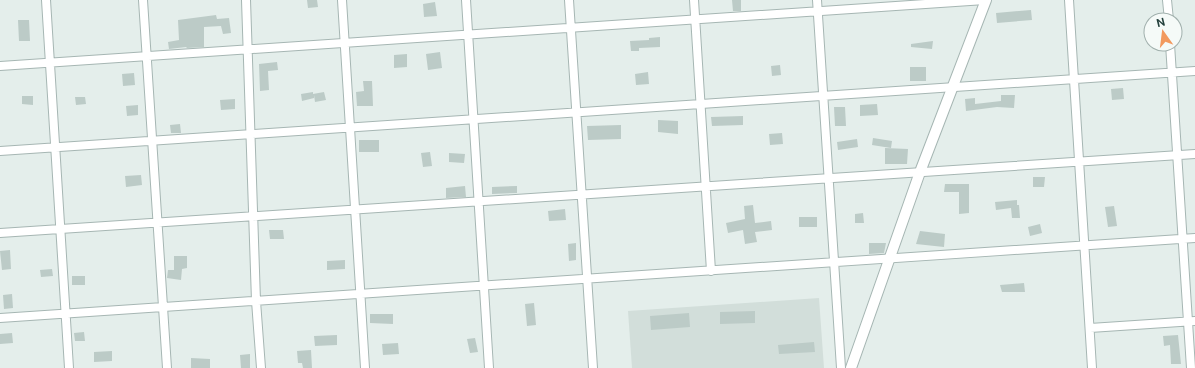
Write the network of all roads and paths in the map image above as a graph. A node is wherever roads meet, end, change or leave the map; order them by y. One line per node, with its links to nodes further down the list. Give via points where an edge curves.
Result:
1 (46, 0): 21 (street)
2 (143, 0): 20 (street)
3 (246, 0): 18 (street)
4 (342, 0): 17 (street)
5 (466, 0): 16 (street)
6 (569, 0): 15 (street)
7 (694, 0): 14 (street)
8 (817, 0): 12 (street)
9 (985, 0): 12 (street); 26 (street)
10 (1068, 0): 25 (street)
11 (1167, 0): 13 (street)
12 (818, 11): 14 (street); 27 (street)
13 (1168, 12)
14 (695, 19): 15 (street); 28 (street)
15 (571, 28): 16 (street); 29 (street)
16 (468, 34): 17 (street); 30 (street)
17 (344, 43): 18 (street); 31 (street)
18 (248, 49): 20 (street); 32 (street)
19 (1171, 52): 24 (street)
20 (147, 56): 21 (street); 33 (street)
21 (50, 62): 22 (street); 34 (street)
22 (0, 66)
23 (1195, 71): 24 (street)
24 (1172, 73): 25 (street); 37 (street)
25 (1074, 79): 26 (street); 38 (street)
26 (952, 87): 27 (street); 39 (street)
27 (824, 96): 28 (street); 40 (street)
28 (700, 104): 29 (street); 41 (street)
29 (576, 112): 30 (street); 42 (street)
30 (473, 119): 31 (street); 43 (street)
31 (350, 127): 32 (street); 44 (street)
32 (250, 134): 33 (street); 45 (street)
33 (152, 140): 34 (street); 46 (street)
34 (55, 147): 35 (street); 47 (street)
35 (0, 151)
36 (1195, 154): 37 (street)
37 (1177, 155): 38 (street); 50 (street)
38 (1079, 162): 39 (street); 51 (street)
39 (920, 172): 40 (street); 52 (street)
40 (829, 178): 41 (street); 53 (street)
41 (706, 187): 42 (street); 54 (street)
42 (582, 195): 43 (street); 55 (street)
43 (478, 202): 44 (street); 56 (street)
44 (355, 210): 45 (street); 57 (street)
45 (253, 217): 46 (street); 58 (street)
46 (158, 223): 47 (street); 59 (street)
47 (60, 229): 48 (street); 60 (street)
48 (0, 234)
49 (1195, 238): 50 (street)
50 (1183, 239): 51 (street); 62 (street)
51 (1084, 246): 52 (street); 63 (street)
52 (889, 259): 53 (street); 71 (street)
53 (834, 262): 54 (street); 70 (street)
54 (711, 271): 55 (street)
55 (587, 279): 56 (street); 69 (street)
56 (484, 286): 57 (street); 68 (street)
57 (361, 294): 58 (street); 67 (street)
58 (256, 301): 59 (street); 66 (street)
59 (163, 308): 60 (street); 65 (street)
60 (66, 314): 61 (street); 64 (street)
61 (0, 318)
62 (1192, 321): 63 (street); 73 (street)
63 (1090, 328): 72 (street)
64 (69, 368)
65 (167, 368)
66 (261, 368)
67 (365, 368)
68 (489, 368)
69 (593, 368)
70 (841, 368)
71 (851, 368)
72 (1092, 368)
73 (1191, 368)

